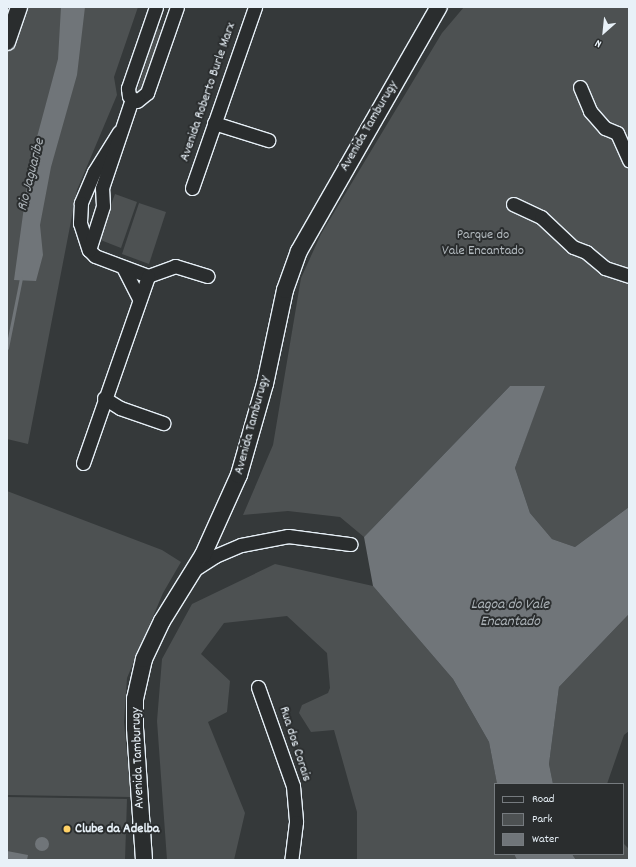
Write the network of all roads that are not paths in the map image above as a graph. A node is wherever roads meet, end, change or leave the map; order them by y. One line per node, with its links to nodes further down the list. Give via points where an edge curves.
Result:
1 (19, 7): 7 (main road)
2 (177, 7): 6 (street)
3 (255, 7): 10 (street, Avenida Roberto Burle Marx)
4 (439, 7): 28 (main road, Avenida Tamburugy, via 314,222 290,272 239,475)
5 (155, 12): 6 (street); 9 (street, via 128,88)
6 (171, 24): 9 (street, via 145,98)
7 (7, 42)
8 (580, 87): 13 (street, via 590,111 605,128 617,133)
9 (132, 99): 11 (street)
10 (214, 123): 12 (street); 14 (street, Avenida Roberto Burle Marx)
11 (119, 132): 15 (street); 16 (street)
12 (268, 140)
13 (629, 160)
14 (192, 188)
15 (86, 189): 16 (street); 18 (street, via 80,218)
16 (102, 195): 18 (street, via 103,206)
17 (514, 204): 22 (street, via 541,217 573,247 586,252 605,268)
18 (89, 250): 19 (street, via 95,256)
19 (123, 267): 20 (street); 23 (street)
20 (148, 276): 21 (street, via 175,266); 23 (street)
21 (208, 276)
22 (629, 276)
23 (139, 298): 24 (street)
24 (104, 398): 25 (street, via 120,408); 26 (street)
25 (162, 423)
26 (83, 463)
27 (350, 544): 28 (street, via 288,536 265,540 215,556)
28 (194, 571): 31 (main road, Avenida Tamburugy, via 152,639 138,678 134,728)
29 (258, 687): 30 (street, Rua dos Corais, via 293,786)
30 (295, 844): 32 (street, Rua dos Corais); 33 (street)
31 (144, 860)
32 (291, 860)
33 (295, 860)

